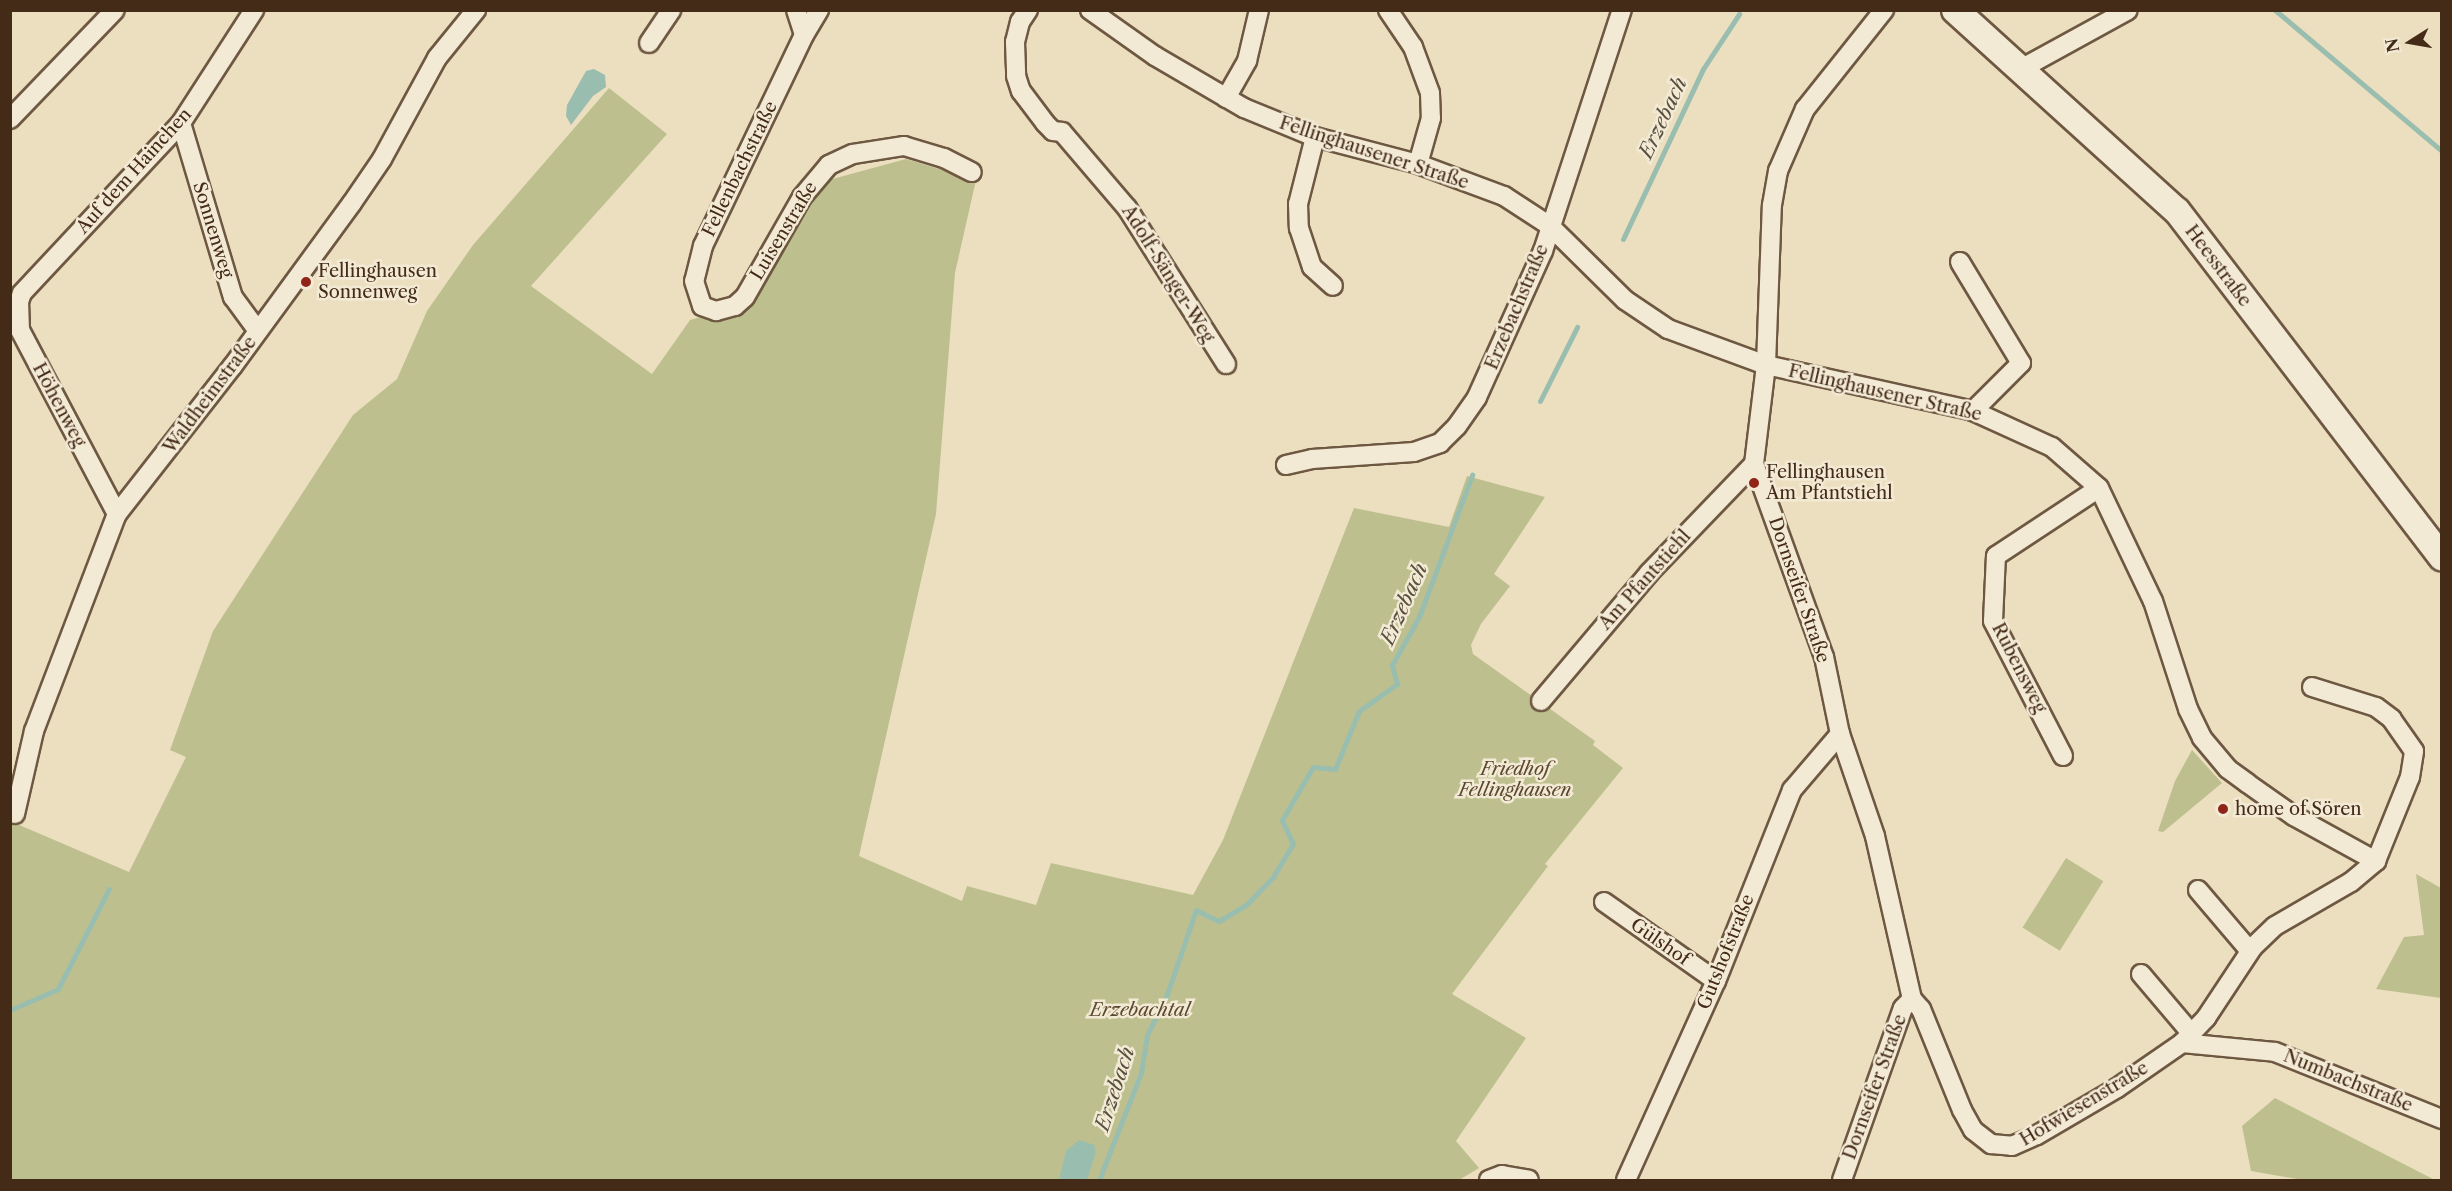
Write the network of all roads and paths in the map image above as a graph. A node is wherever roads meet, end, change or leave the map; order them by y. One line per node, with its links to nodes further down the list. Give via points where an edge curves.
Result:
1 (115, 10): 19 (street)
2 (254, 10): 20 (street, Auf dem Hainchen)
3 (476, 10): 30 (street, Waldheimstraße, via 437,58 358,194)
4 (671, 10): 16 (street)
5 (796, 10): 15 (street)
6 (819, 10): 15 (street, Fellenbachstraße)
7 (1028, 10): 31 (street, Adolf-Sänger-Weg, via 1015,42 1016,76 1021,91 1045,123 1053,131 1062,132 1127,208)
8 (1090, 10): 18 (street, Fellinghausener Straße, via 1155,56)
9 (1259, 10): 18 (street, via 1247,61)
10 (1388, 10): 22 (street, via 1413,47 1430,93 1431,118)
11 (1622, 10): 24 (street, Erzebachstraße)
12 (1884, 10): 32 (street, Dornseifer Straße, via 1805,109 1778,171 1772,205)
13 (1955, 10): 17 (main road, Heesstraße)
14 (2128, 10): 17 (street)
15 (804, 35): 28 (street, Fellenbachstraße, via 704,246 694,281)
16 (649, 43)
17 (2019, 70): 38 (main road, Heesstraße, via 2177,211)
18 (1226, 98): 21 (street, Fellinghausener Straße)
19 (10, 119)
20 (181, 123): 27 (street, Auf dem Hainchen); 30 (street, Sonnenweg, via 233,297)
21 (1315, 137): 22 (street, Fellinghausener Straße); 26 (street, via 1298,204 1299,228 1312,267)
22 (1418, 164): 24 (street, Fellinghausener Straße, via 1504,196)
23 (972, 172): 28 (street, Luisenstraße, via 917,147 904,146 853,154 830,165 802,197 745,297 735,306 716,311)
24 (1550, 225): 32 (street, Fellinghausener Straße, via 1624,300 1648,318); 35 (street, Erzebachstraße, via 1543,251 1477,398 1449,436 1414,452 1312,459)
25 (1960, 262): 33 (street, via 2021,363)
26 (1333, 286)
27 (22, 293): 29 (street, Höhenweg)
28 (702, 306)
29 (14, 319): 37 (street, Höhenweg)
30 (258, 331): 37 (street, Waldheimstraße)
31 (1226, 364)
32 (1766, 365): 33 (street, Fellinghausener Straße); 34 (street, Dornseifer Straße)
33 (1973, 411): 36 (street, Fellinghausener Straße, via 2052,447)
34 (1754, 464): 40 (street, Am Pfantstiehl, via 1649,573); 41 (street, Dornseifer Straße, via 1824,657)
35 (1286, 465)
36 (2099, 488): 42 (street, Rubensweg, via 1996,556 1993,621); 44 (street, Fellinghausener Straße, via 2153,601 2187,709 2202,738 2228,769 2247,783 2294,816)
37 (117, 514): 43 (street, Waldheimstraße, via 34,731)
38 (2442, 557)
39 (2312, 687): 44 (street, via 2376,707 2407,737 2414,752 2410,777)
40 (1540, 701)
41 (1840, 734): 49 (street, Gutshofstraße, via 1792,790); 50 (street, Dornseifer Straße, via 1875,837)
42 (2063, 756)
43 (15, 814)
44 (2376, 861): 47 (street, Hofwiesenstraße, via 2351,882 2275,926)
45 (2198, 890): 47 (street)
46 (1604, 903): 49 (street, Gülshof)
47 (2250, 951): 51 (street, Hofwiesenstraße, via 2206,1018)
48 (2141, 974): 51 (street)
49 (1716, 981): 55 (street, Gutshofstraße)
50 (1912, 999): 51 (street, Hofwiesenstraße, via 1921,1009 1973,1131 1991,1144 2012,1146 2037,1135 2117,1088); 56 (street, Dornseifer Straße, via 1903,1008)
51 (2186, 1038): 52 (street, Numbachstraße, via 2275,1052)
52 (2442, 1119)
53 (1489, 1180): 54 (street, via 1502,1175)
54 (1528, 1180)
55 (1626, 1180)
56 (1842, 1180)

